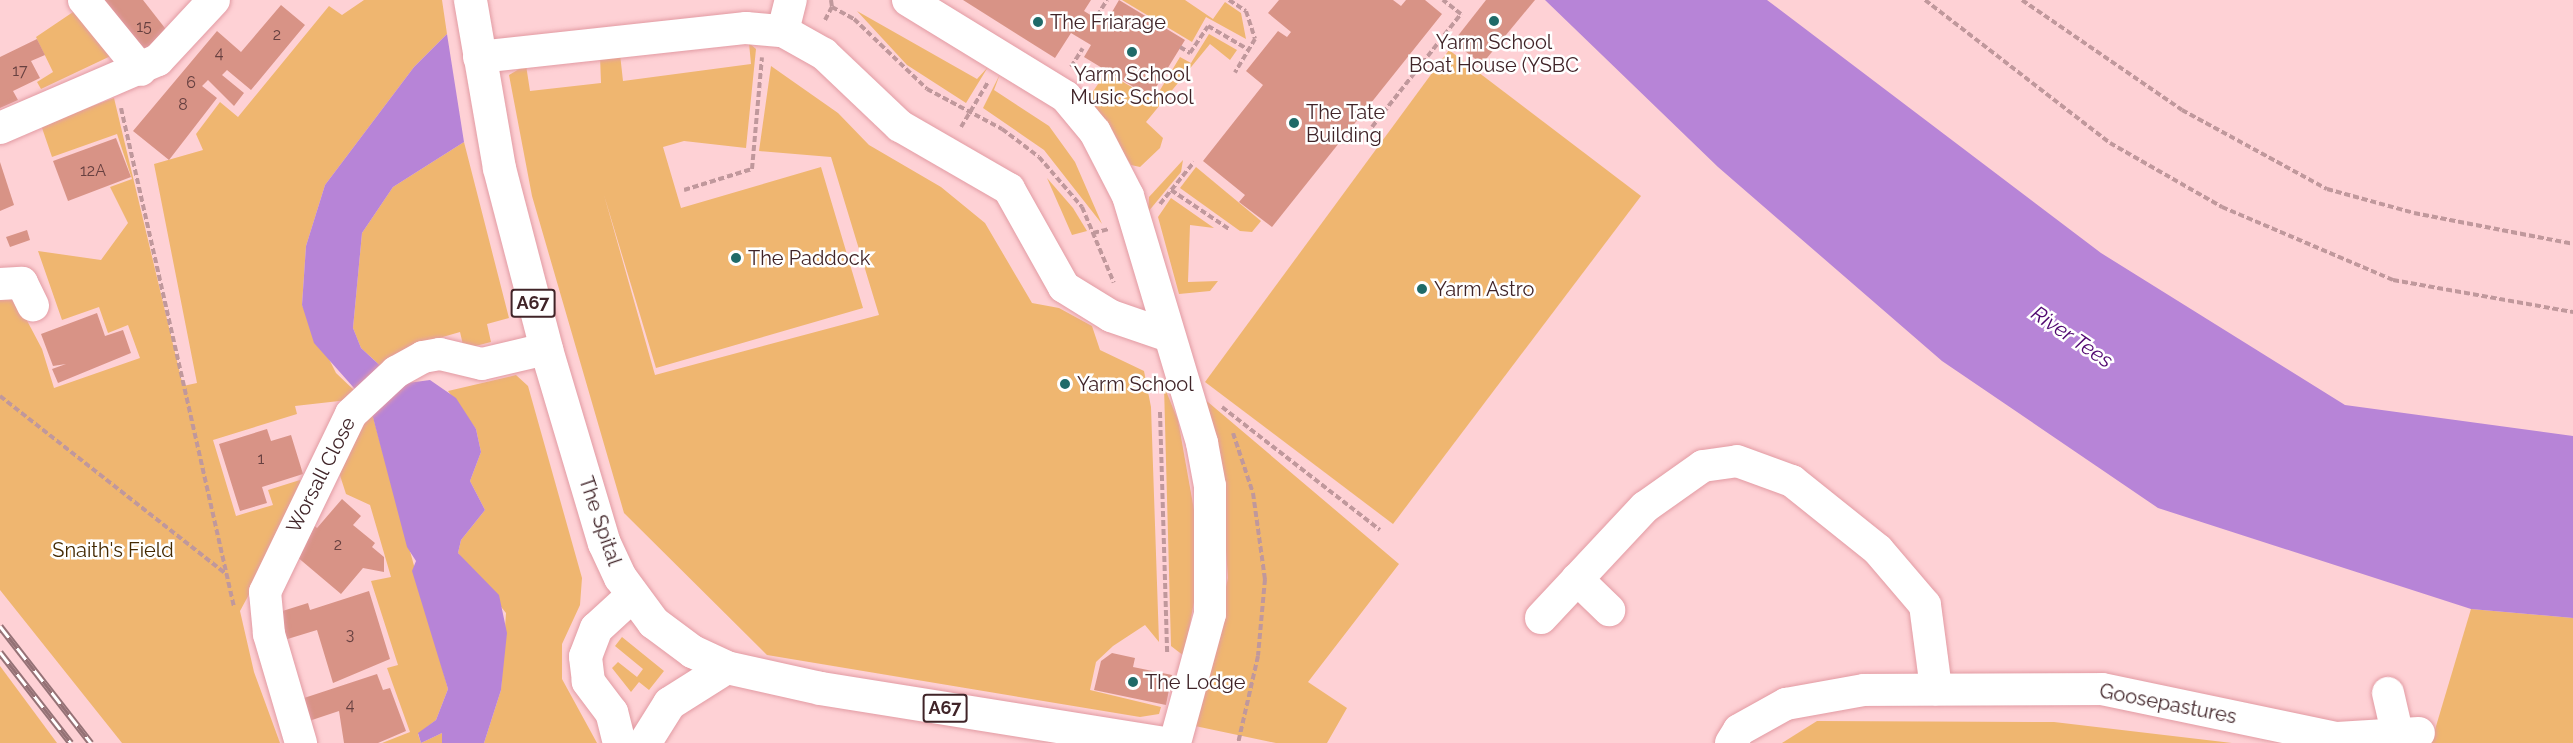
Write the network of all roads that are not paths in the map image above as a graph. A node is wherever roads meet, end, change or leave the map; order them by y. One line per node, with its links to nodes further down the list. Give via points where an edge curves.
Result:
1 (84, 0): 8 (street)
2 (214, 0): 8 (street, via 174,47)
3 (470, 0): 7 (main road, The Spital / A67)
4 (791, 0): 6 (street)
5 (908, 0): 12 (street, via 1056,90 1085,117 1128,196)
6 (773, 29): 7 (street); 12 (street, via 812,45 900,126 1009,189 1064,287 1111,316)
7 (479, 57): 13 (main road, The Spital / A67, via 501,179)
8 (141, 70): 9 (street)
9 (0, 128)
10 (0, 284): 11 (street, via 22,283)
11 (33, 306)
12 (1169, 336): 25 (street, via 1206,461 1213,574 1195,680)
13 (546, 349): 15 (main road, The Spital / A67, via 604,543); 21 (street, Worsall Close, via 482,364 435,354 396,372 361,403 343,428 265,592 266,622)
14 (1576, 579): 16 (street); 17 (street); 19 (street, via 1645,507 1703,466 1737,461 1792,481 1878,550 1925,605)
15 (632, 595): 18 (main road, The Spital / A67, via 673,638); 22 (main road, via 596,628 585,656 588,681 610,712)
16 (1609, 610)
17 (1541, 618)
18 (726, 667): 23 (main road, via 669,704); 24 (main road, The Spital / A67, via 820,688)
19 (1936, 689): 20 (street, Goosepastures, via 2102,689 2337,738 2408,732); 26 (street, Goosepastures, via 1864,690 1786,704 1739,730)
20 (2388, 693)
21 (301, 743)
22 (619, 743)
23 (644, 743)
24 (1164, 743)
25 (1175, 743)
26 (1731, 743)

